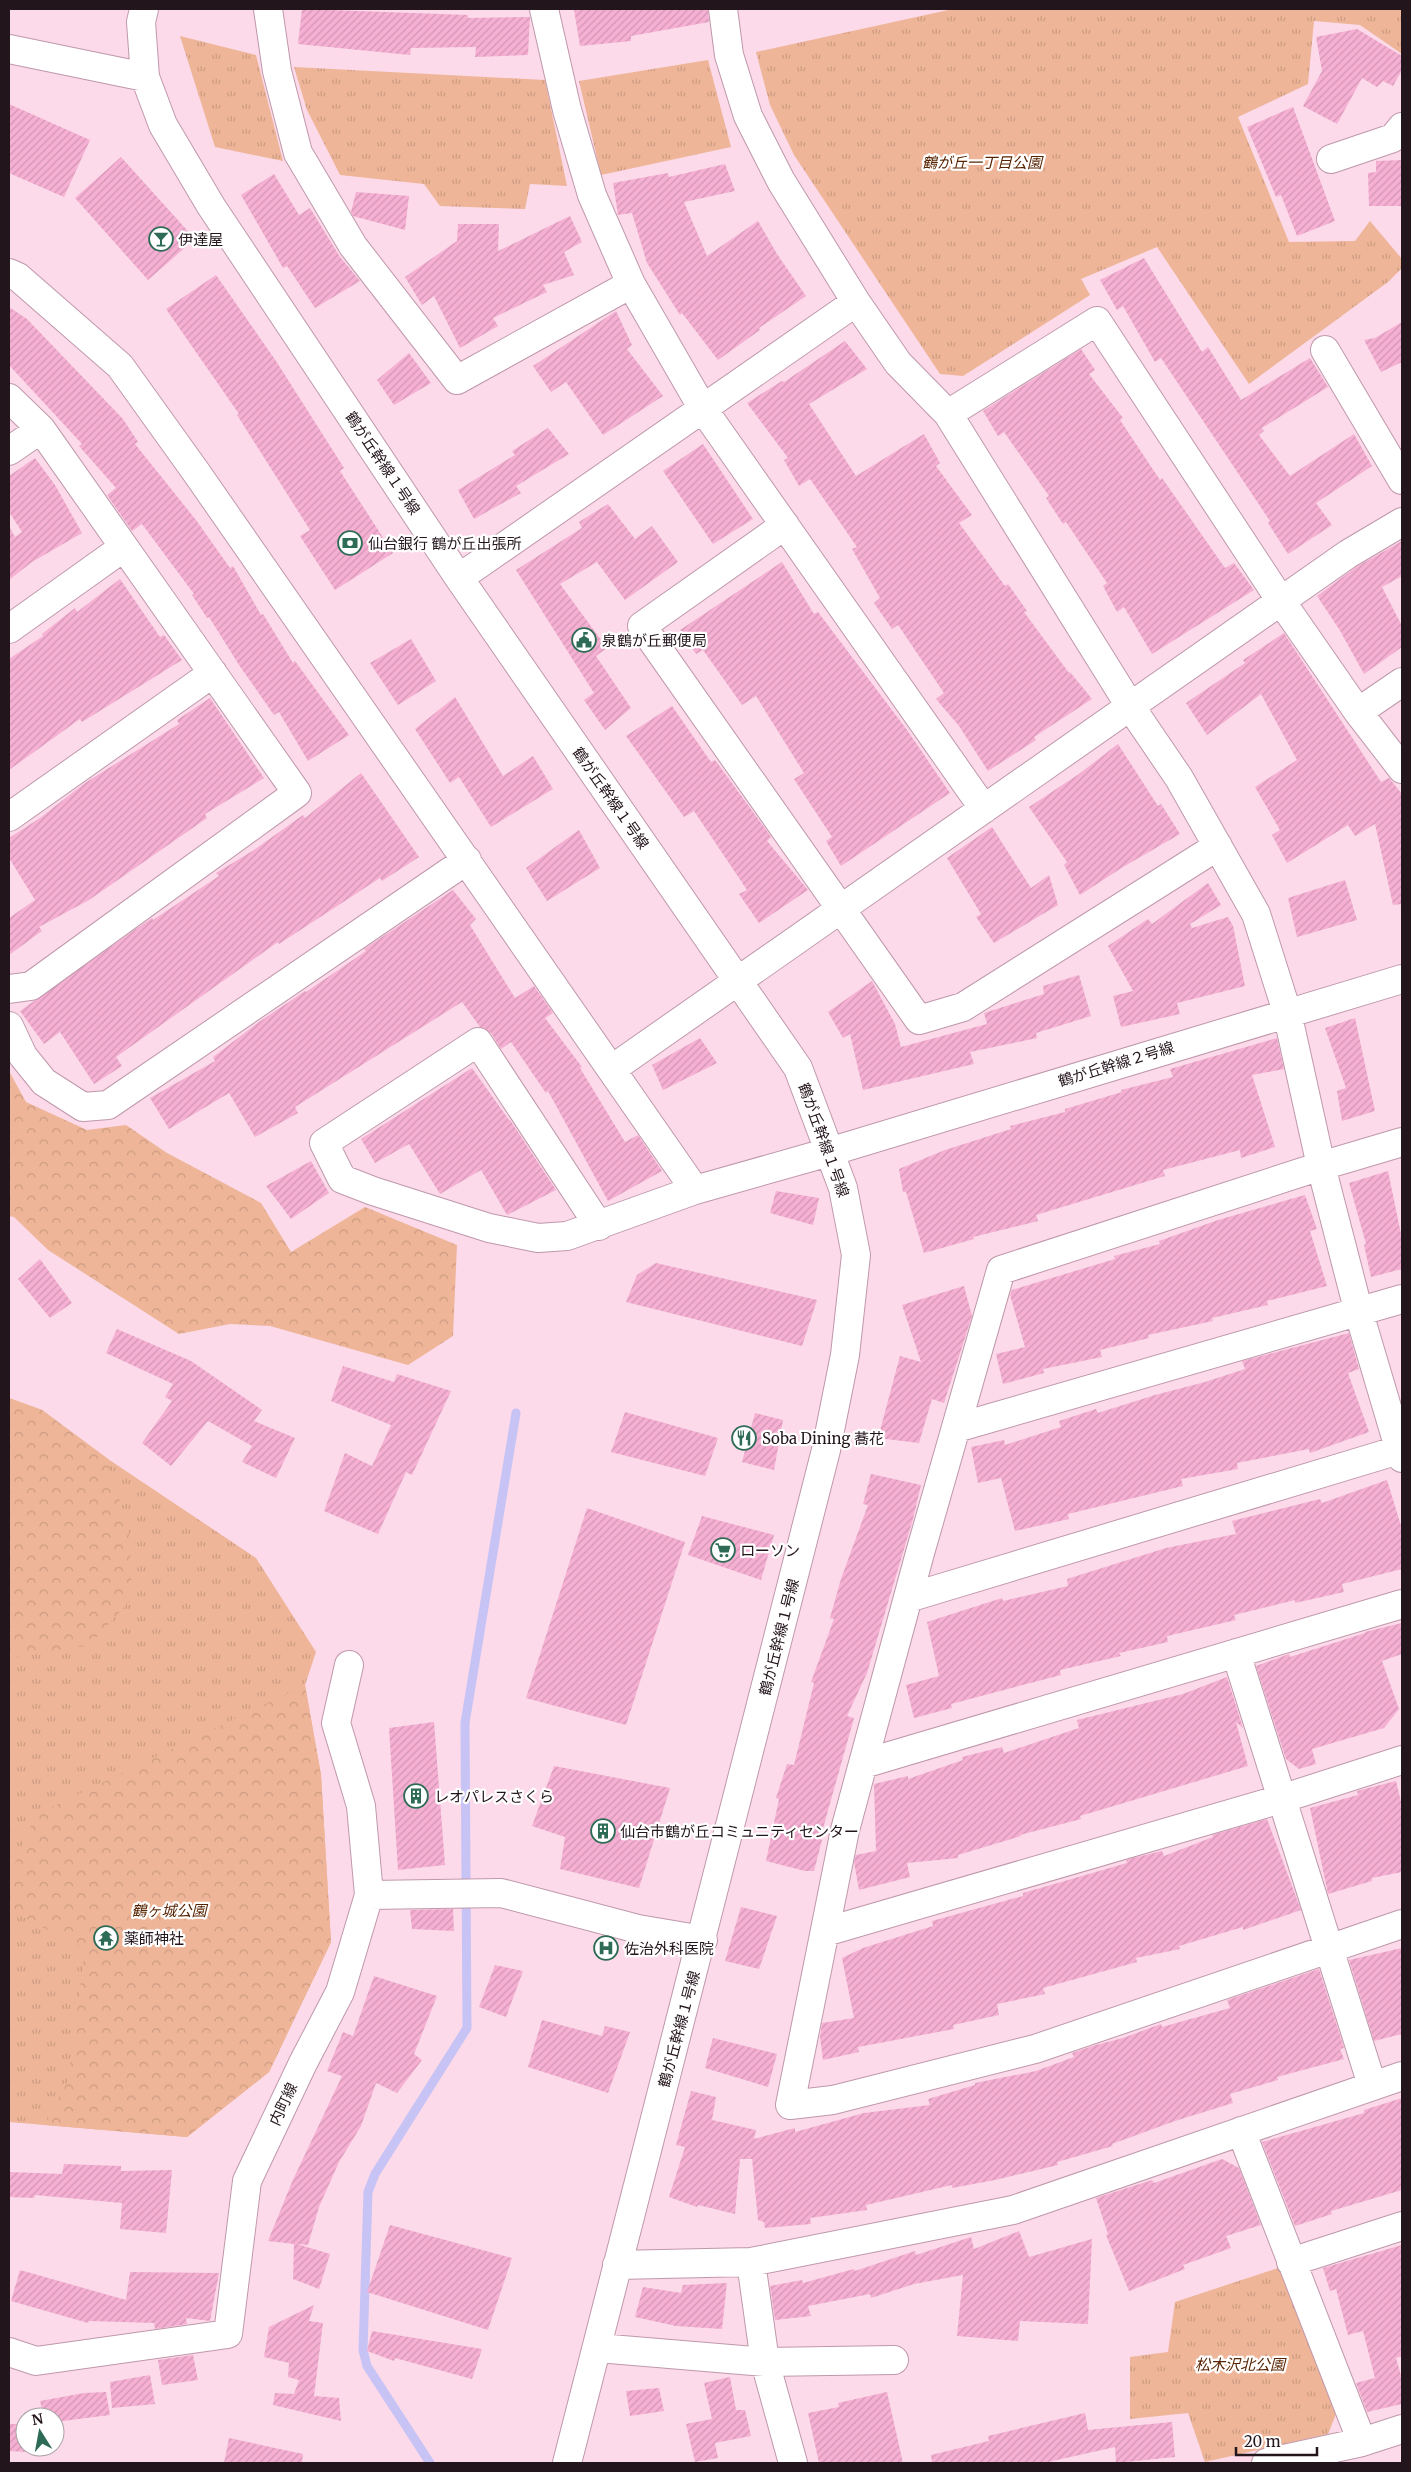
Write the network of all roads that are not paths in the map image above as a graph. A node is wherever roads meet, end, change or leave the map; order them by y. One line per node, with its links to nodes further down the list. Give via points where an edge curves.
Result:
1 (144, 9): 6 (street, 鶴が丘幹線１号線, via 141,22)
2 (268, 9): 10 (street, via 277,71 298,153 353,246 457,380)
3 (544, 9): 10 (street, via 567,110 592,195)
4 (723, 9): 11 (street, via 729,56 748,116 780,181)
5 (9, 49): 6 (street)
6 (145, 77): 22 (street, 鶴が丘幹線１号線, via 163,125 211,206)
7 (1402, 127): 8 (street, via 1393,138)
8 (1331, 159)
9 (9, 273): 33 (street, via 120,366)
10 (631, 284): 14 (street)
11 (856, 302): 14 (street); 15 (street, via 898,363)
12 (1325, 350): 18 (street)
13 (9, 398): 16 (street)
14 (703, 409): 20 (street); 22 (street)
15 (948, 414): 23 (street, via 1097,321); 27 (street)
16 (40, 429): 17 (street); 21 (street)
17 (9, 451)
18 (1402, 480)
19 (1402, 522): 23 (street)
20 (785, 525): 30 (street); 34 (street, via 642,626)
21 (124, 547): 24 (street); 25 (street)
22 (459, 578): 36 (street, 鶴が丘幹線１号線)
23 (1280, 601): 27 (street); 28 (street)
24 (9, 628)
25 (213, 673): 31 (street); 37 (street, via 297,794 31,986)
26 (1402, 682): 28 (street)
27 (1130, 706): 30 (street); 32 (street, via 1179,778)
28 (1358, 712): 29 (street)
29 (1402, 769)
30 (984, 809): 34 (street)
31 (9, 817)
32 (1218, 846): 34 (street, via 963,1007 919,1020); 38 (street, via 1256,914)
33 (467, 860): 39 (street, via 108,1104 83,1107 44,1082 23,1056); 40 (street)
34 (842, 909): 36 (street)
35 (1402, 979): 38 (street, 鶴が丘幹線２号線)
36 (739, 982): 40 (street); 42 (street, 鶴が丘幹線１号線, via 798,1068)
37 (9, 988)
38 (1286, 1012): 42 (street, 鶴が丘幹線２号線); 43 (street)
39 (9, 1026)
40 (612, 1069): 44 (street)
41 (1402, 1142): 43 (street)
42 (829, 1152): 44 (street, 鶴が丘幹線２号線); 60 (street, 鶴が丘幹線１号線, via 843,1188 856,1255 845,1355 826,1450)
43 (1321, 1166): 47 (street); 48 (street, via 1001,1270)
44 (695, 1190): 45 (street, 鶴が丘幹線２号線)
45 (599, 1226): 45 (street, 鶴が丘幹線２号線, via 567,1236 538,1238 490,1228 373,1192 342,1178 324,1143 478,1042)
46 (1402, 1299): 47 (street)
47 (1359, 1313): 48 (street); 49 (street)
48 (956, 1428): 50 (street)
49 (1401, 1452): 50 (street)
50 (908, 1598): 55 (street)
51 (1402, 1604): 52 (street)
52 (1236, 1653): 55 (street); 56 (street)
53 (348, 1665): 57 (street, 内町線, via 336,1723 361,1806)
54 (1402, 1760): 56 (street)
55 (863, 1764): 59 (street, via 845,1830)
56 (1281, 1799): 59 (street); 61 (street)
57 (369, 1895): 60 (street, via 500,1893 638,1929); 70 (street, 内町線, via 340,1992 247,2180 228,2334 36,2361)
58 (1402, 1924): 61 (street)
59 (825, 1932): 61 (street, via 790,2105 833,2100 1035,2049)
60 (702, 1940): 68 (street, 鶴が丘幹線１号線)
61 (1329, 1948): 63 (street)
62 (1402, 2076): 63 (street)
63 (1372, 2085): 64 (street)
64 (1241, 2130): 66 (street, via 1013,2210); 67 (street)
65 (1402, 2226): 67 (street)
66 (752, 2262): 68 (street); 72 (street)
67 (1291, 2262): 74 (street)
68 (617, 2265): 69 (street, 鶴が丘幹線１号線)
69 (598, 2348): 72 (street); 75 (street, 鶴が丘幹線１号線)
70 (9, 2352)
71 (894, 2360): 72 (street)
72 (765, 2362): 76 (street)
73 (1402, 2429): 74 (street)
74 (1362, 2442): 77 (street)
75 (567, 2463)
76 (793, 2463)
77 (1266, 2463)

